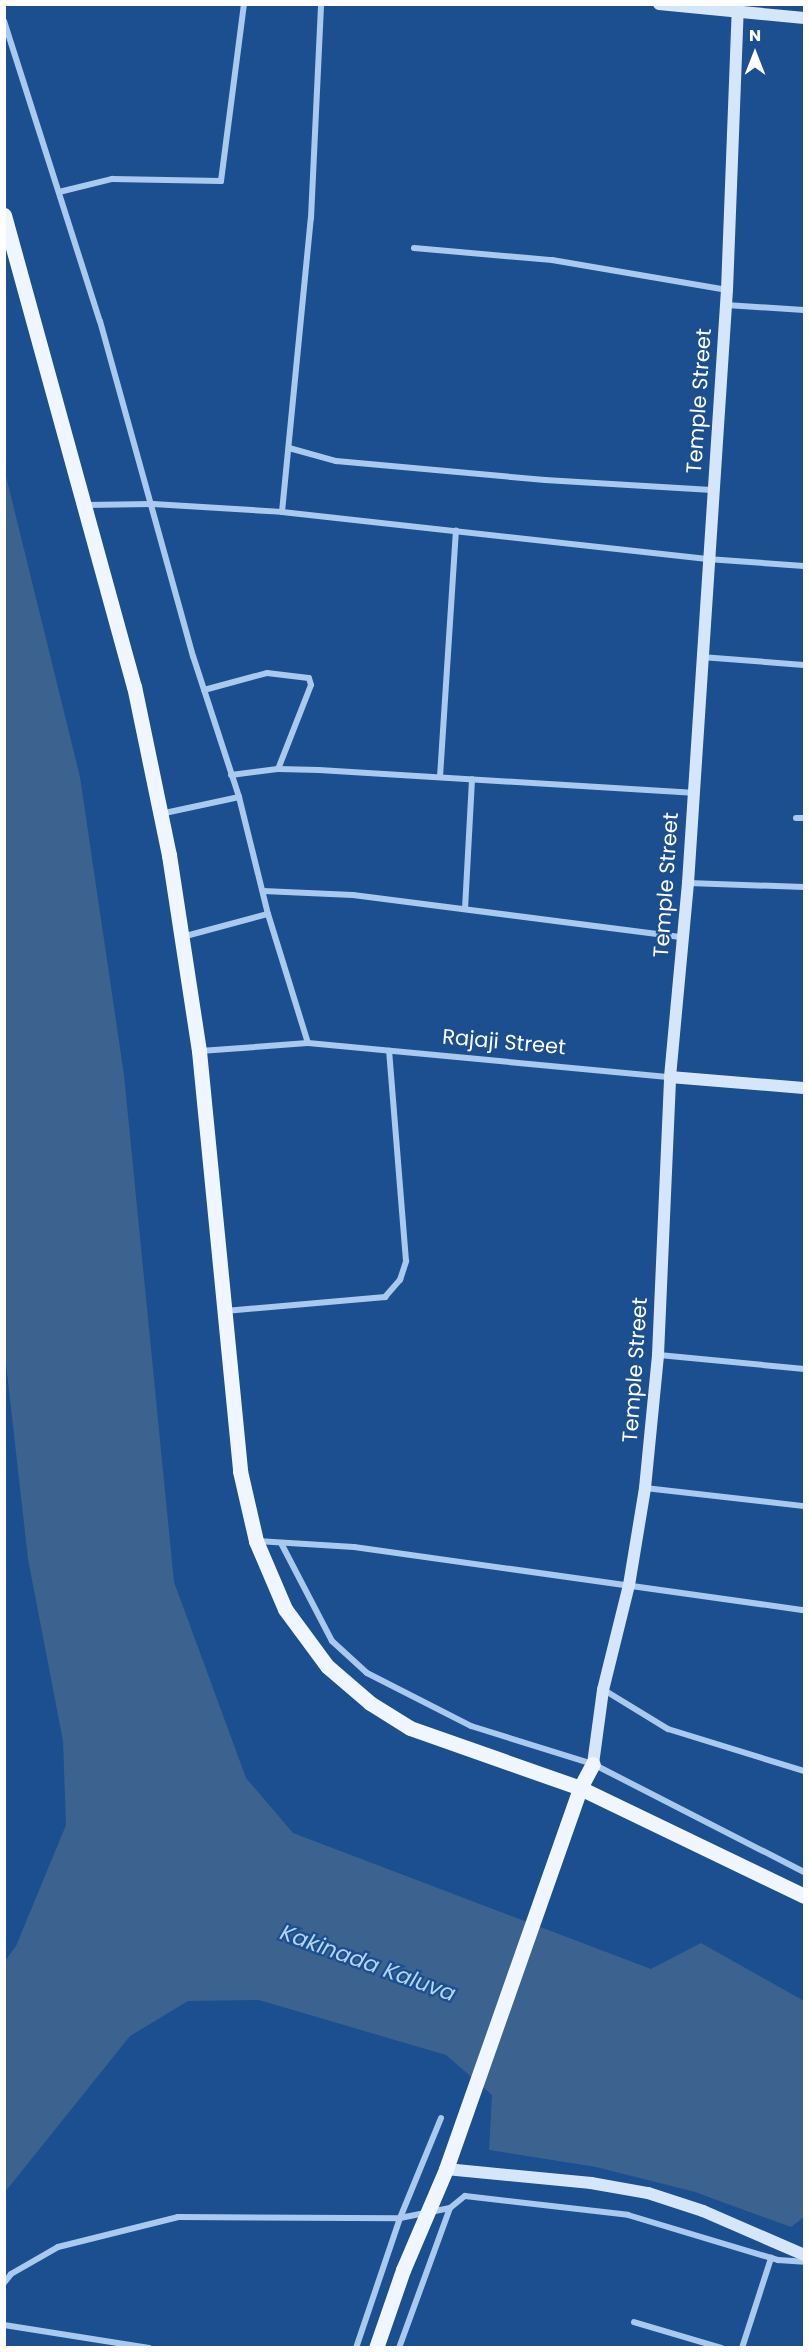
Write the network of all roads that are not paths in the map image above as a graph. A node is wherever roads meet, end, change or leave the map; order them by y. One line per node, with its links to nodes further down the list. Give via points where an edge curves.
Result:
1 (244, 4): 7 (street, via 221,181 112,179)
2 (321, 4): 13 (street, via 311,218)
3 (659, 4): 4 (street)
4 (738, 8): 5 (street); 10 (street, Temple Street)
5 (804, 18)
6 (4, 21): 7 (street)
7 (59, 192): 15 (street)
8 (4, 215): 16 (main road)
9 (414, 248): 10 (street, via 552,260)
10 (727, 290): 11 (street, Temple Street)
11 (726, 305): 12 (street); 14 (street, Temple Street)
12 (804, 310)
13 (289, 447): 14 (street, via 336,461); 17 (street)
14 (712, 490): 19 (street, Temple Street)
15 (153, 504): 16 (street); 17 (street); 23 (street)
16 (85, 505): 30 (main road, via 134,686)
17 (282, 512): 18 (street)
18 (456, 531): 19 (street); 26 (street)
19 (707, 560): 20 (street); 21 (street, Temple Street)
20 (804, 566)
21 (701, 657): 22 (street); 28 (street, Temple Street)
22 (804, 666)
23 (204, 690): 24 (street, via 267,673 309,678 311,685); 25 (street)
24 (278, 770): 25 (street); 26 (street)
25 (231, 775): 29 (street)
26 (440, 777): 27 (street)
27 (472, 779): 28 (street); 36 (street)
28 (692, 793): 33 (street, Temple Street)
29 (239, 797): 30 (street); 35 (street)
30 (160, 814): 38 (main road)
31 (796, 818): 32 (street)
32 (804, 818)
33 (687, 883): 34 (street); 39 (street, Temple Street)
34 (804, 887)
35 (263, 891): 36 (street, via 353,895); 37 (street)
36 (465, 909): 39 (street)
37 (268, 914): 38 (street); 40 (street)
38 (182, 937): 41 (main road)
39 (682, 937): 43 (street, Temple Street)
40 (308, 1043): 41 (street, Rajaji Street); 42 (street, Rajaji Street)
41 (199, 1051): 45 (main road)
42 (389, 1051): 43 (street, Rajaji Street); 45 (street, via 406,1261 400,1280 385,1297)
43 (670, 1077): 44 (street, Rajaji Street); 46 (street, Temple Street)
44 (804, 1088)
45 (224, 1311): 50 (main road, via 240,1471)
46 (658, 1355): 47 (street); 48 (street, Temple Street)
47 (804, 1369)
48 (645, 1488): 49 (street); 52 (street, Temple Street)
49 (804, 1506)
50 (256, 1541): 51 (street); 57 (main road, via 285,1609 327,1666 370,1703 410,1728)
51 (281, 1543): 52 (street, via 354,1547); 55 (street, via 332,1641 366,1673 471,1726)
52 (629, 1585): 53 (street); 54 (street, Temple Street)
53 (804, 1610)
54 (603, 1690): 55 (street, Temple Street); 56 (street, via 668,1729)
55 (593, 1764): 57 (main road); 58 (street)
56 (804, 1771)
57 (580, 1788): 59 (main road); 61 (main road, via 568,1832)
58 (804, 1872)
59 (804, 1896)
60 (441, 2118): 63 (street)
61 (446, 2169): 64 (street, via 591,2183 648,2193 703,2211); 72 (main road, bridge, via 403,2270)
62 (450, 2208): 63 (street); 65 (street, via 465,2196 478,2196 628,2215); 73 (street)
63 (400, 2218): 67 (street, via 178,2217 58,2247 11,2274); 71 (street)
64 (804, 2255)
65 (771, 2258): 66 (street); 75 (street)
66 (804, 2262)
67 (4, 2283)
68 (634, 2322): 74 (street)
69 (4, 2325): 70 (street)
70 (149, 2348)
71 (356, 2348)
72 (376, 2348)
73 (399, 2348)
74 (721, 2348)
75 (742, 2348)

